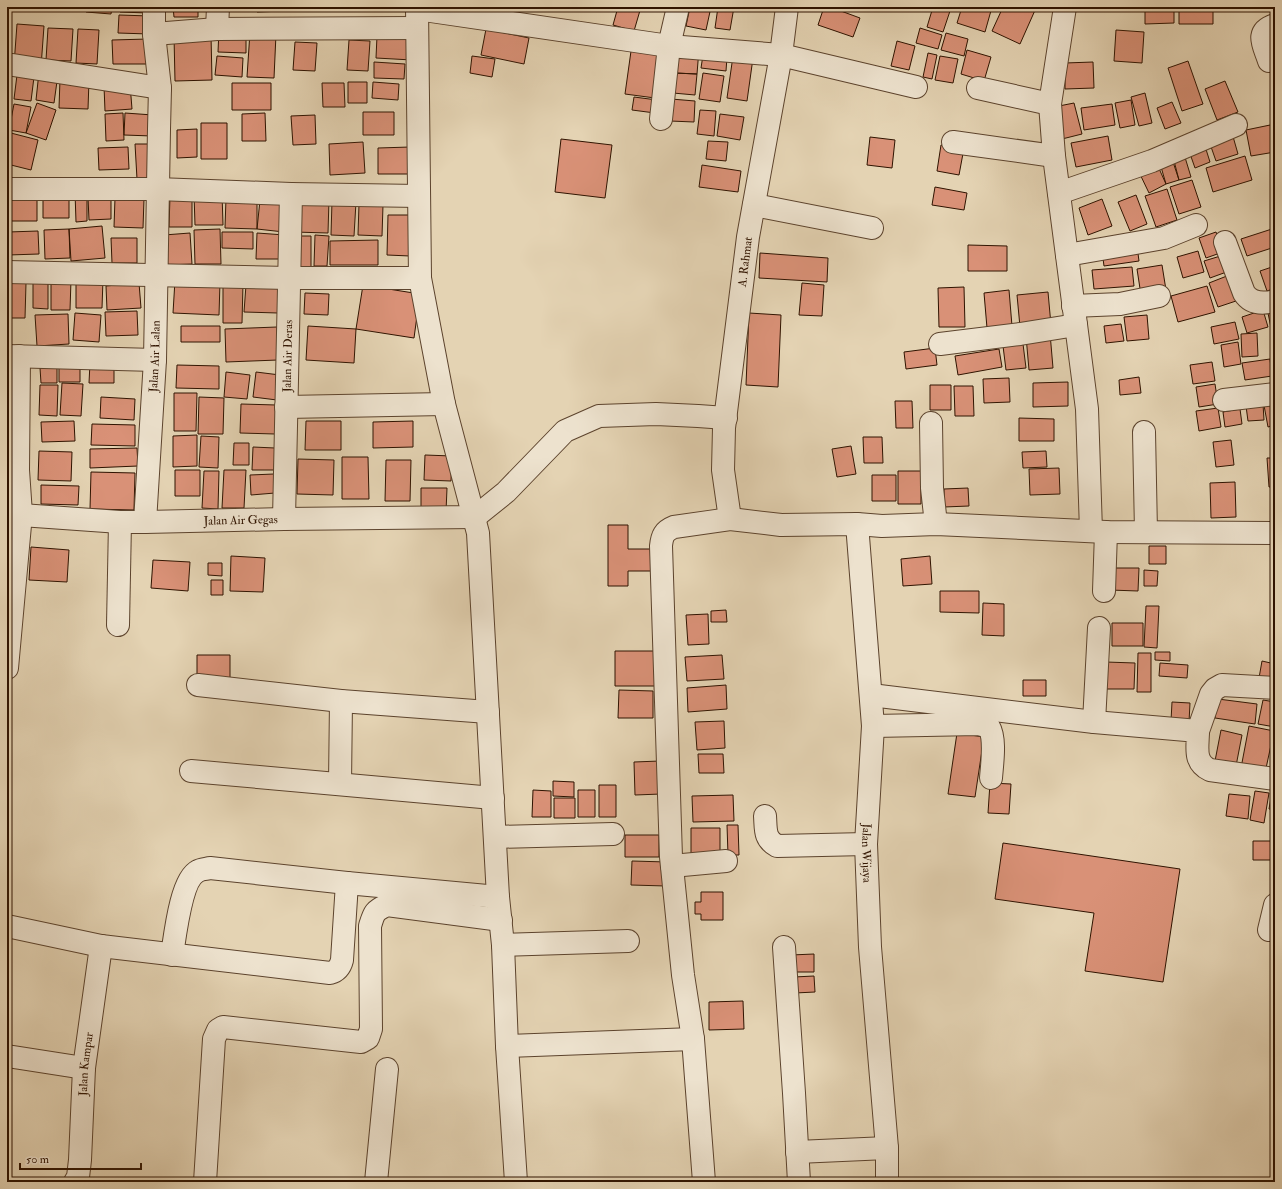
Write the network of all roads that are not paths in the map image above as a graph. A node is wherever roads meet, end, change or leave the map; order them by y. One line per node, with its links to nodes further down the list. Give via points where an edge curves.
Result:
1 (154, 7): 9 (street, Jalan Air Lalan)
2 (218, 7): 8 (street)
3 (678, 7): 10 (street)
4 (787, 7): 11 (street, A. Rahmat)
5 (1065, 7): 17 (street)
6 (417, 14): 8 (street); 10 (street); 26 (street)
7 (1275, 25): 12 (street, via 1262,32)
8 (217, 29): 9 (street)
9 (154, 34): 15 (street, Jalan Air Lalan)
10 (669, 46): 11 (street); 18 (street)
11 (781, 55): 14 (street); 27 (street, A. Rahmat)
12 (1270, 61)
13 (13, 65): 15 (street)
14 (916, 87)
15 (160, 88): 23 (street, Jalan Air Lalan)
16 (978, 88): 17 (street)
17 (1050, 104): 21 (street)
18 (661, 119)
19 (1236, 125): 24 (street, via 1152,161)
20 (953, 142): 21 (street)
21 (1054, 156): 24 (street)
22 (7, 189): 23 (street)
23 (157, 189): 25 (street); 33 (street, Jalan Air Lalan)
24 (1059, 193): 31 (street)
25 (291, 194): 26 (street); 34 (street, Jalan Air Deras)
26 (418, 196): 35 (street)
27 (754, 205): 29 (street); 46 (street, A. Rahmat)
28 (1196, 225): 31 (street, via 1164,238)
29 (872, 228)
30 (1225, 242): 37 (street, via 1247,299 1257,302)
31 (1068, 255): 38 (street)
32 (7, 272): 33 (street)
33 (156, 275): 34 (street); 41 (street, Jalan Air Lalan)
34 (288, 278): 35 (street); 45 (street, Jalan Air Deras)
35 (420, 278): 44 (street)
36 (1159, 296): 38 (street)
37 (1275, 301)
38 (1075, 316): 39 (street, via 1020,334); 57 (street, via 1087,408)
39 (940, 344)
40 (13, 356): 41 (street); 49 (street, via 18,470)
41 (155, 360): 54 (street, Jalan Air Lalan)
42 (1275, 394): 43 (street)
43 (1224, 400)
44 (444, 404): 45 (street); 50 (street)
45 (286, 407): 51 (street, Jalan Air Deras)
46 (726, 418): 50 (street, via 656,414 599,416 565,431 506,492); 52 (street, A. Rahmat, via 723,470)
47 (931, 422): 56 (street, via 932,488)
48 (1144, 432): 58 (street)
49 (14, 514): 53 (street, Jalan Air Gegas); 63 (street)
50 (475, 517): 51 (street, Jalan Air Gegas); 68 (street)
51 (284, 519): 54 (street, Jalan Air Gegas)
52 (730, 519): 55 (street, via 781,525); 82 (street, via 674,527 662,536)
53 (120, 522): 54 (street, Jalan Air Gegas); 61 (street)
54 (145, 522)
55 (857, 524): 56 (street); 66 (street, Jalan Wijaya)
56 (936, 524): 57 (street)
57 (1098, 531): 58 (street); 60 (street)
58 (1146, 532): 59 (street)
59 (1275, 533)
60 (1104, 591)
61 (118, 625)
62 (1100, 628): 69 (street)
63 (7, 668)
64 (198, 685): 67 (street)
65 (1275, 688): 71 (street, via 1222,685 1211,694)
66 (871, 695): 69 (street); 70 (street, Jalan Wijaya)
67 (341, 701): 68 (street); 75 (street)
68 (488, 712): 76 (street)
69 (1094, 722): 71 (street)
70 (873, 726): 73 (street, via 978,724 989,727 993,743); 80 (street, Jalan Wijaya)
71 (1198, 731): 74 (street, via 1198,761 1203,767)
72 (191, 772): 75 (street)
73 (991, 778)
74 (1275, 779)
75 (340, 784): 76 (street)
76 (493, 798): 79 (street)
77 (765, 816): 80 (street, via 767,835 777,846)
78 (613, 834): 79 (street)
79 (495, 837): 84 (street)
80 (866, 844): 99 (street, Jalan Wijaya, via 870,947)
81 (726, 861): 82 (street)
82 (672, 866): 94 (street, via 683,975)
83 (347, 883): 84 (street); 93 (street, via 210,868 198,871 187,883 183,894); 93 (street, via 342,960 337,971 330,974)
84 (498, 897): 86 (street)
85 (1275, 905): 88 (street)
86 (501, 920): 90 (street); 102 (street, via 387,905 374,912 370,926 371,1029 368,1038 361,1042 223,1027 218,1030 214,1039)
87 (7, 926): 91 (street)
88 (1270, 930)
89 (628, 941): 90 (street)
90 (503, 945): 95 (street)
91 (101, 946): 93 (street); 97 (street, Jalan Kampar)
92 (784, 947): 100 (street)
93 (172, 955)
94 (693, 1039): 95 (street); 105 (street)
95 (507, 1046): 104 (street)
96 (7, 1056): 97 (street)
97 (84, 1068): 101 (street, Jalan Kampar, via 80,1160)
98 (387, 1068): 103 (street)
99 (887, 1148): 100 (street); 107 (street, Jalan Wijaya)
100 (797, 1152): 106 (street)
101 (75, 1182)
102 (205, 1182)
103 (376, 1182)
104 (516, 1182)
105 (704, 1182)
106 (799, 1182)
107 (887, 1182)

